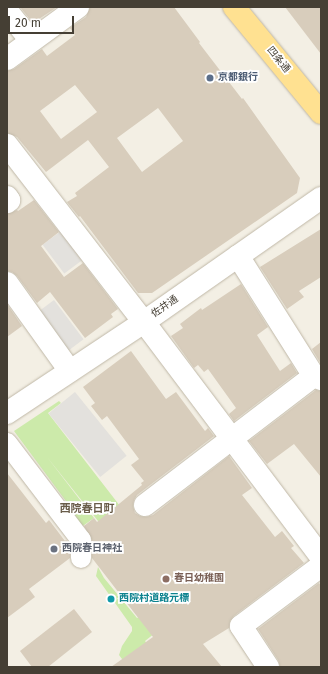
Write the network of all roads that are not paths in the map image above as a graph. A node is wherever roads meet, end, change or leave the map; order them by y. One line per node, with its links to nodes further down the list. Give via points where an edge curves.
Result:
1 (78, 7): 4 (street)
2 (234, 7): 6 (main road, 四条通)
3 (7, 11): 4 (street)
4 (31, 41): 5 (street)
5 (7, 59)
6 (321, 113)
7 (7, 145): 13 (street)
8 (7, 197): 10 (street)
9 (321, 198): 11 (street, 佐井通)
10 (7, 202)
11 (238, 256): 13 (street, 佐井通); 15 (street)
12 (7, 283): 14 (street)
13 (144, 322): 14 (street, 佐井通); 17 (street)
14 (70, 371): 16 (street, 佐井通)
15 (318, 377): 17 (street)
16 (9, 408)
17 (232, 438): 19 (street); 20 (street)
18 (7, 443): 21 (street, via 81,540)
19 (145, 505)
20 (321, 557)
21 (81, 558)
22 (321, 566): 23 (street, via 241,626)
23 (268, 667)

